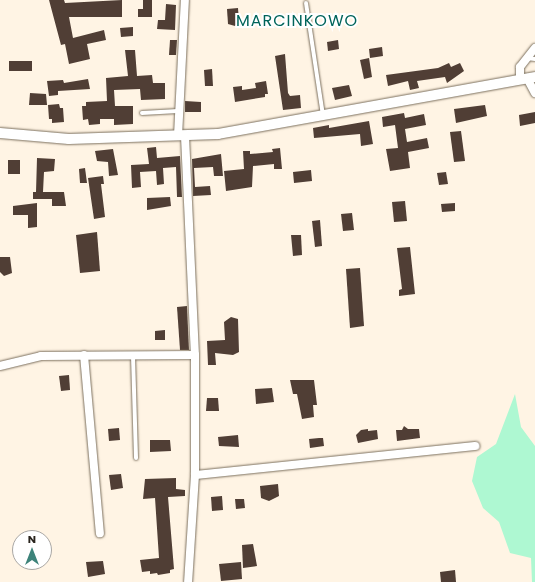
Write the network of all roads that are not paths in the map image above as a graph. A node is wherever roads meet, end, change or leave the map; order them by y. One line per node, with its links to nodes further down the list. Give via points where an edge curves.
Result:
1 (185, 0): 8 (street)
2 (306, 3): 10 (lane)
3 (535, 48): 4 (street)
4 (525, 58): 5 (lane); 6 (street, via 520,66)
5 (535, 59)
6 (527, 78): 7 (street); 10 (street)
7 (535, 93)
8 (178, 111): 9 (lane); 12 (street)
9 (142, 112)
10 (324, 116): 12 (street, via 245,130)
11 (0, 133): 12 (street, via 68,139)
12 (182, 136): 14 (street)
13 (84, 355): 15 (street); 16 (street, via 41,356); 20 (street)
14 (195, 355): 15 (street); 19 (street)
15 (133, 356): 18 (lane)
16 (0, 366)
17 (476, 446): 19 (street)
18 (136, 458)
19 (195, 475): 21 (street)
20 (100, 533)
21 (188, 582)

